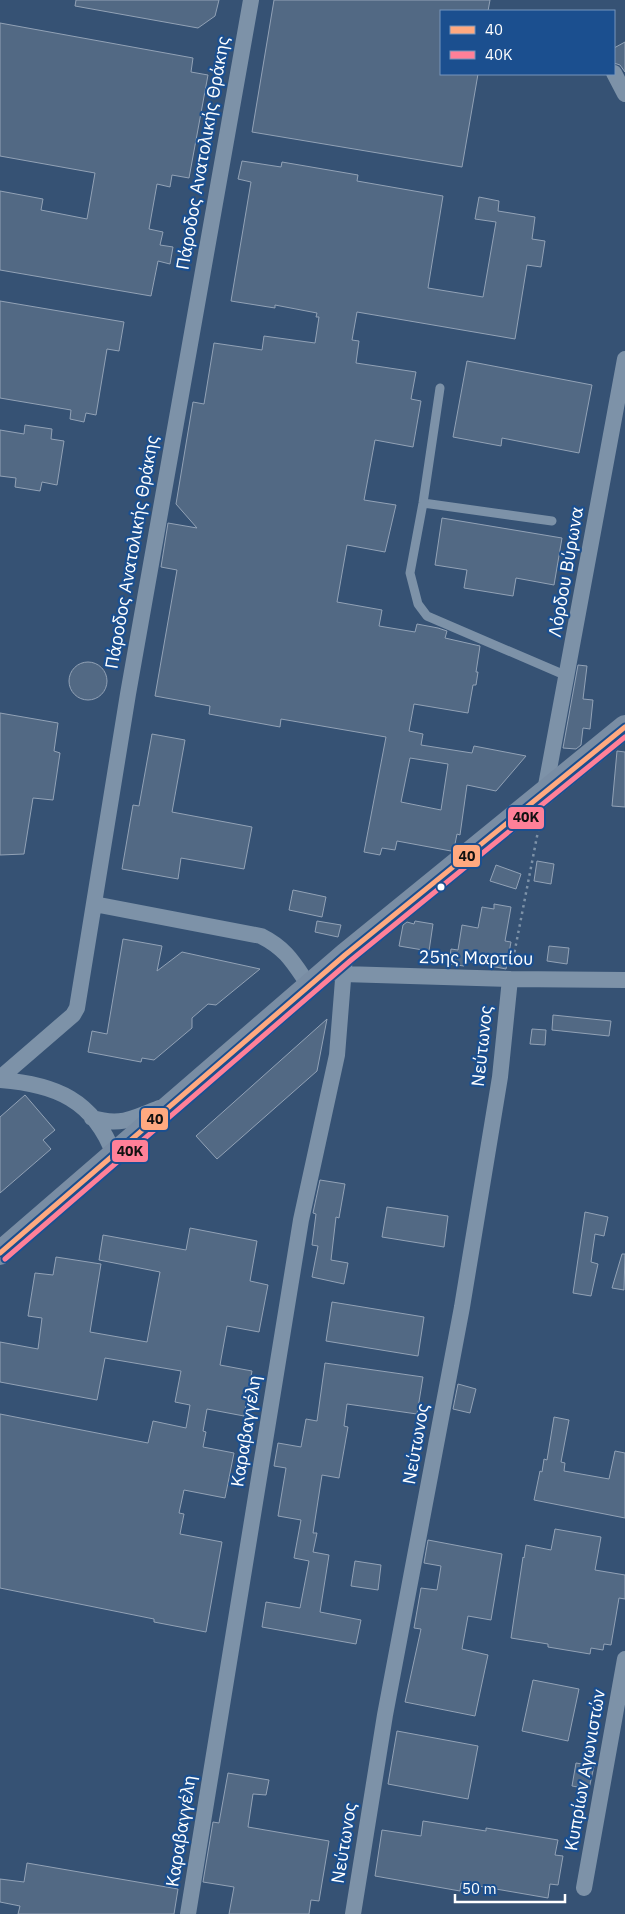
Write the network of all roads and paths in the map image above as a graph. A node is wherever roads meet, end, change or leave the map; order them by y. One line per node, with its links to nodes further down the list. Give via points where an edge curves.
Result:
1 (251, 0): 13 (street, Πάροδος Ανατολικής Θράκης, via 131,674)
2 (615, 75): 3 (street)
3 (625, 94)
4 (625, 359): 8 (street, Λόρδου Βύρωνα)
5 (440, 388): 6 (lane)
6 (423, 503): 7 (lane); 8 (lane, via 410,573 418,604 427,616)
7 (552, 521)
8 (567, 676): 11 (street, Λόρδου Βύρωνα)
9 (625, 727): 10 (main road)
10 (614, 745): 11 (main road)
11 (545, 791): 14 (main road)
12 (540, 819): 15 (path)
13 (94, 904): 17 (street, via 261,936 286,953); 18 (street, Πάροδος Ανατολικής Θράκης, via 76,1010)
14 (338, 967): 15 (street, 25ης Μαρτίου); 17 (main road); 25 (street, Καραβαγγέλη, via 337,1055 301,1220)
15 (510, 979): 16 (street, 25ης Μαρτίου); 26 (street, Νεύτωνος, via 500,1077 465,1288 385,1715)
16 (625, 980)
17 (310, 987): 19 (main road)
18 (0, 1079): 20 (street, via 46,1087 64,1094)
19 (174, 1102): 20 (street, via 116,1123); 21 (main road)
20 (92, 1118): 21 (street, via 103,1132)
21 (114, 1156): 22 (main road)
22 (0, 1253)
23 (625, 1659): 24 (street, Κυπρίων Αγωνιστών)
24 (584, 1888)
25 (188, 1914)
26 (353, 1914)

